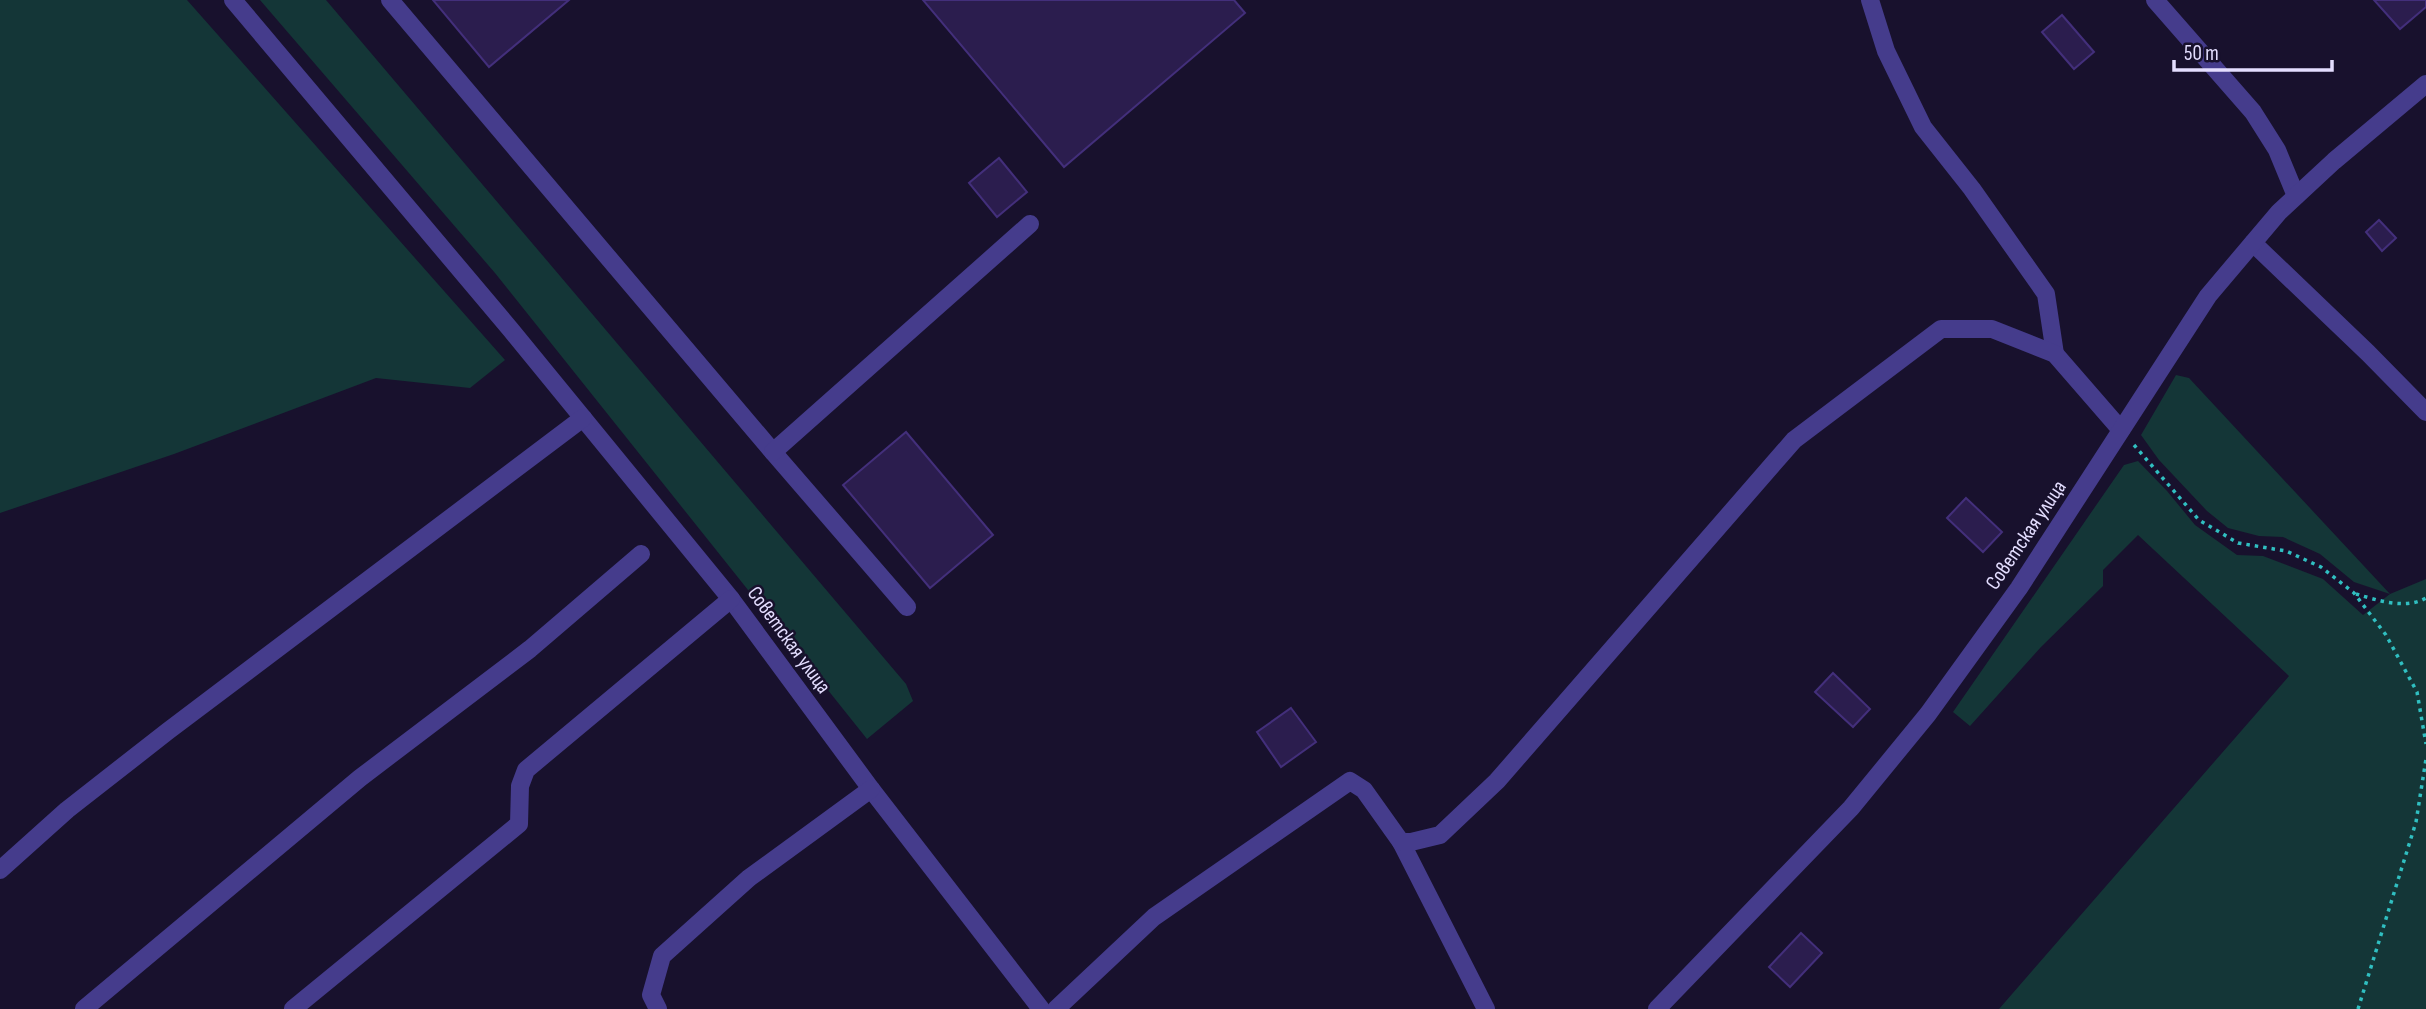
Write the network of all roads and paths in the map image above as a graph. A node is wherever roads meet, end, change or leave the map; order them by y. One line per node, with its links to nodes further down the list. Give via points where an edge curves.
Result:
1 (233, 0): 11 (street, Советская улица)
2 (390, 0): 13 (street)
3 (1870, 0): 9 (street, via 1886,51 1923,128 2046,294)
4 (2155, 0): 6 (street, via 2253,113 2277,150)
5 (2426, 83): 6 (street, Советская улица)
6 (2296, 196): 8 (street, Советская улица)
7 (1030, 224): 13 (street)
8 (2253, 243): 10 (street); 12 (street, Советская улица, via 2208,296)
9 (2055, 354): 12 (street); 22 (street, via 1992,330 1941,329 1794,440 1497,782 1440,835)
10 (2426, 412)
11 (583, 418): 17 (street, Советская улица); 23 (street, via 168,731)
12 (2121, 430): 15 (path, via 2199,520 2238,543 2286,551 2321,567); 30 (street, Советская улица, via 2019,588 1928,714 1850,808)
13 (773, 452): 18 (street)
14 (641, 554): 24 (street, via 530,649 360,778)
15 (2354, 593): 16 (path, via 2388,603); 19 (path, via 2386,635 2417,692)
16 (2426, 598)
17 (731, 599): 21 (street, Советская улица); 25 (street, via 526,770 520,786 519,824)
18 (907, 607)
19 (2426, 744)
20 (2426, 759): 31 (path, via 2416,822)
21 (871, 789): 26 (street, via 749,878 662,957 651,995); 27 (street, Советская улица)
22 (1401, 842): 28 (street, via 1364,790 1350,781 1153,917); 29 (street)
23 (0, 870)
24 (84, 1009)
25 (293, 1009)
26 (658, 1009)
27 (1041, 1009)
28 (1056, 1009)
29 (1486, 1009)
30 (1657, 1009)
31 (2358, 1009)

